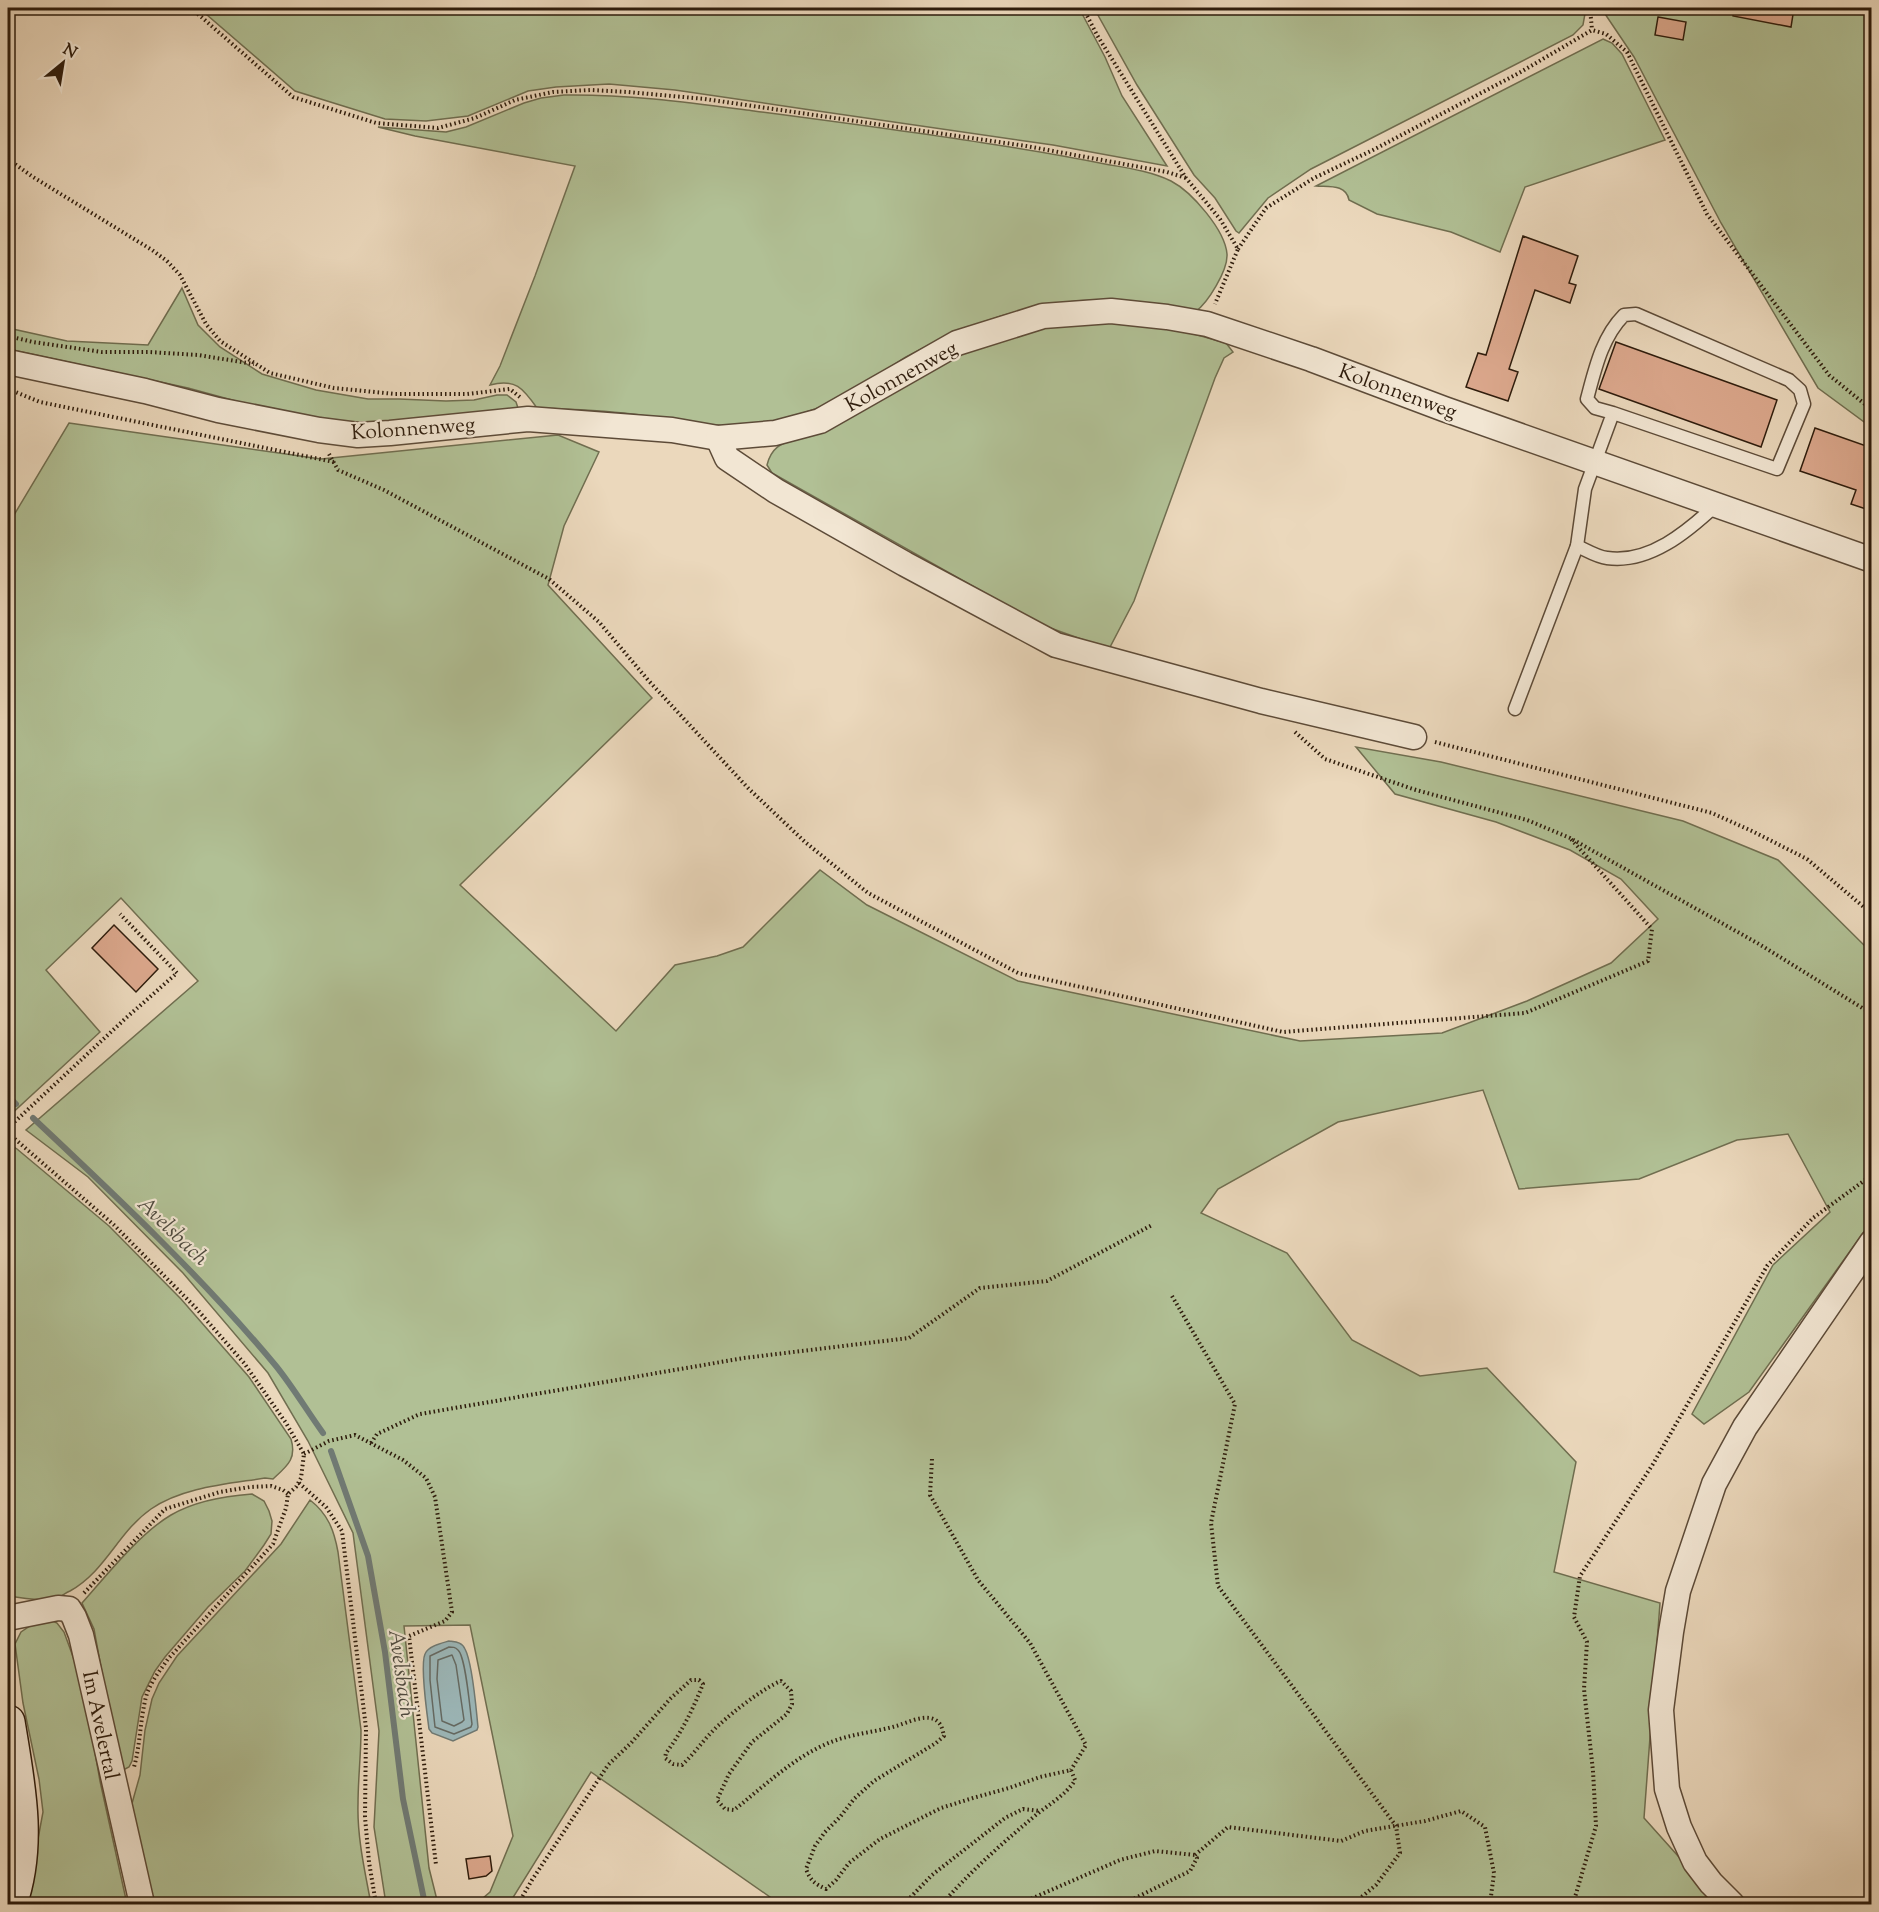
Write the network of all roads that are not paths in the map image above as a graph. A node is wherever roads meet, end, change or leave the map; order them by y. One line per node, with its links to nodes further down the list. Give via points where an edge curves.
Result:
1 (8, 362): 3 (street, Kolonnenweg, via 218,410 358,435 528,419 672,430)
2 (1613, 413): 2 (lane, via 1777,469 1804,404 1800,390 1789,380 1636,314 1624,315 1614,326 1600,355 1587,399 1595,408); 4 (lane)
3 (718, 438): 4 (street, Kolonnenweg, via 776,433 820,421 957,343 1043,316 1111,311 1207,324); 9 (street, via 727,458 776,491 1056,645 1261,701)
4 (1595, 462): 5 (street, Kolonnenweg); 6 (lane, via 1585,489)
5 (1716, 505): 6 (lane, via 1690,529 1634,558 1606,558); 7 (street, Kolonnenweg)
6 (1576, 546): 8 (lane)
7 (1872, 560)
8 (1515, 709)
9 (1414, 737)
10 (1872, 1242): 15 (street, via 1745,1427 1714,1484 1678,1591 1661,1710 1667,1790 1695,1862)
11 (8, 1618): 14 (street, Im Avelertal, via 58,1608 69,1609 74,1617)
12 (8, 1722): 13 (main road, via 22,1831 20,1867)
13 (10, 1905)
14 (142, 1905)
15 (1732, 1905)

